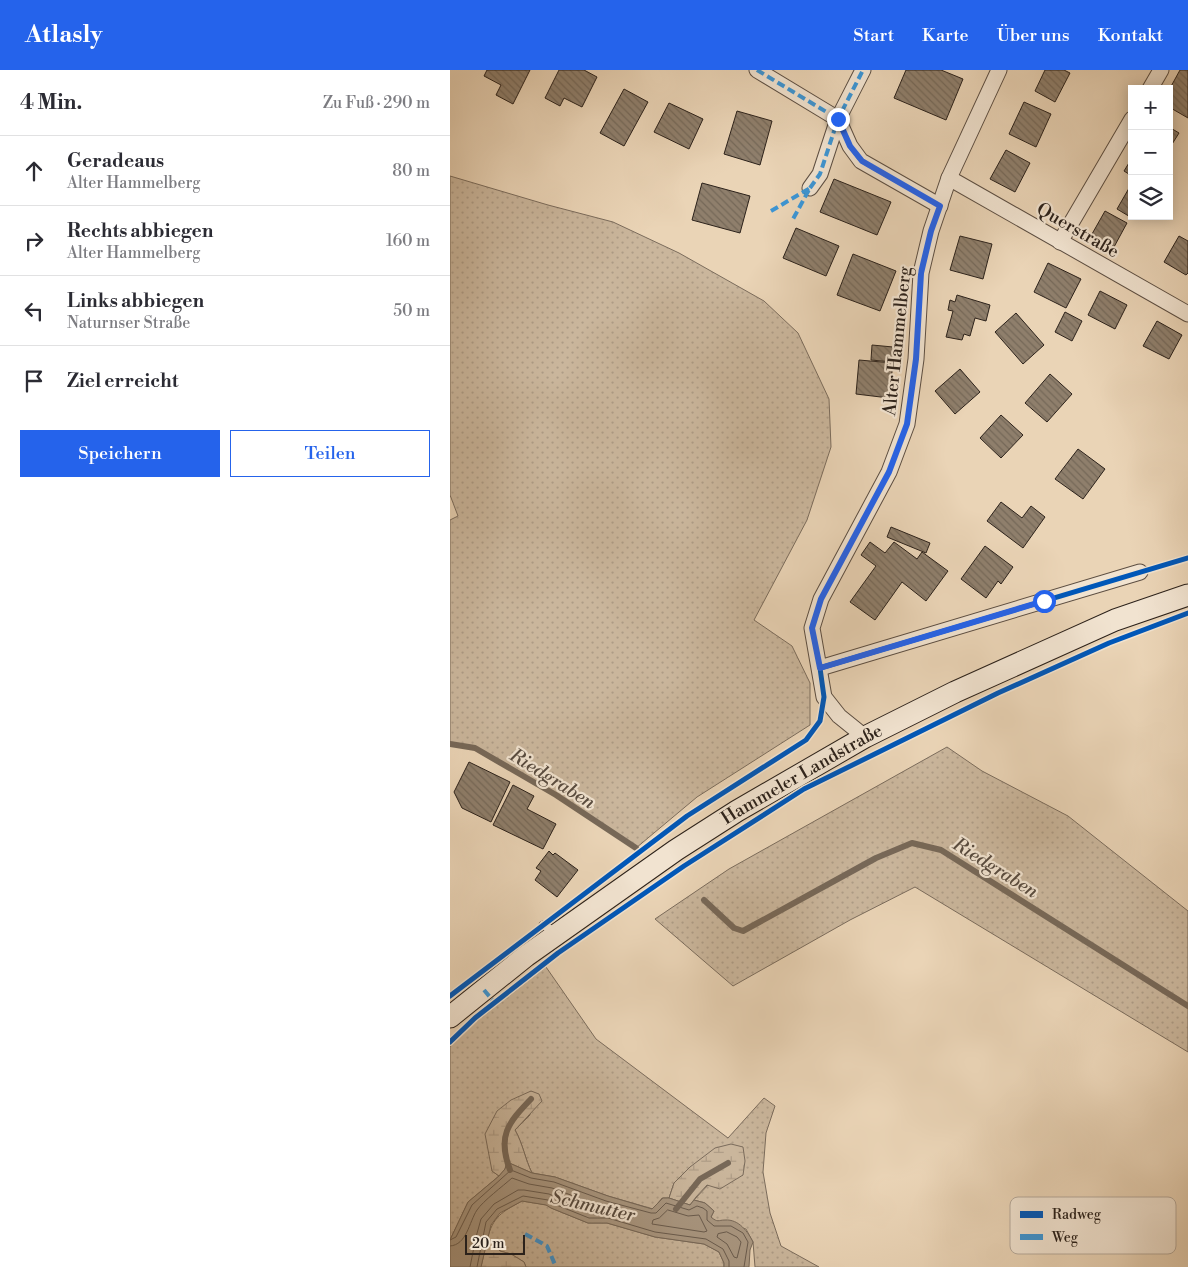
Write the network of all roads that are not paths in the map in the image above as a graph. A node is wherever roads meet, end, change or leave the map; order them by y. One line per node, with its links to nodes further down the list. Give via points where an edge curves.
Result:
1 (757, 70): 6 (street)
2 (863, 70): 6 (street)
3 (999, 70): 8 (street, Alter Hammelberg)
4 (1160, 70): 5 (street)
5 (1152, 85)
6 (838, 119): 9 (street, via 820,174); 10 (street, via 850,146 862,161)
7 (1128, 126): 11 (street)
8 (949, 178): 10 (street, Alter Hammelberg); 11 (street, Querstraße)
9 (810, 188)
10 (940, 206): 15 (street, Alter Hammelberg, via 921,273 916,359 907,424 889,472 821,599 812,628)
11 (1060, 242): 12 (street, Querstraße)
12 (1188, 314)
13 (1140, 572): 15 (street)
14 (1188, 596): 16 (main road, Hammeler Landstraße, via 1115,620 955,692)
15 (820, 668): 16 (street, Alter Hammelberg, via 824,697 839,716)
16 (865, 737): 17 (main road, Hammeler Landstraße, via 738,811 550,929 526,956)
17 (450, 1017)

